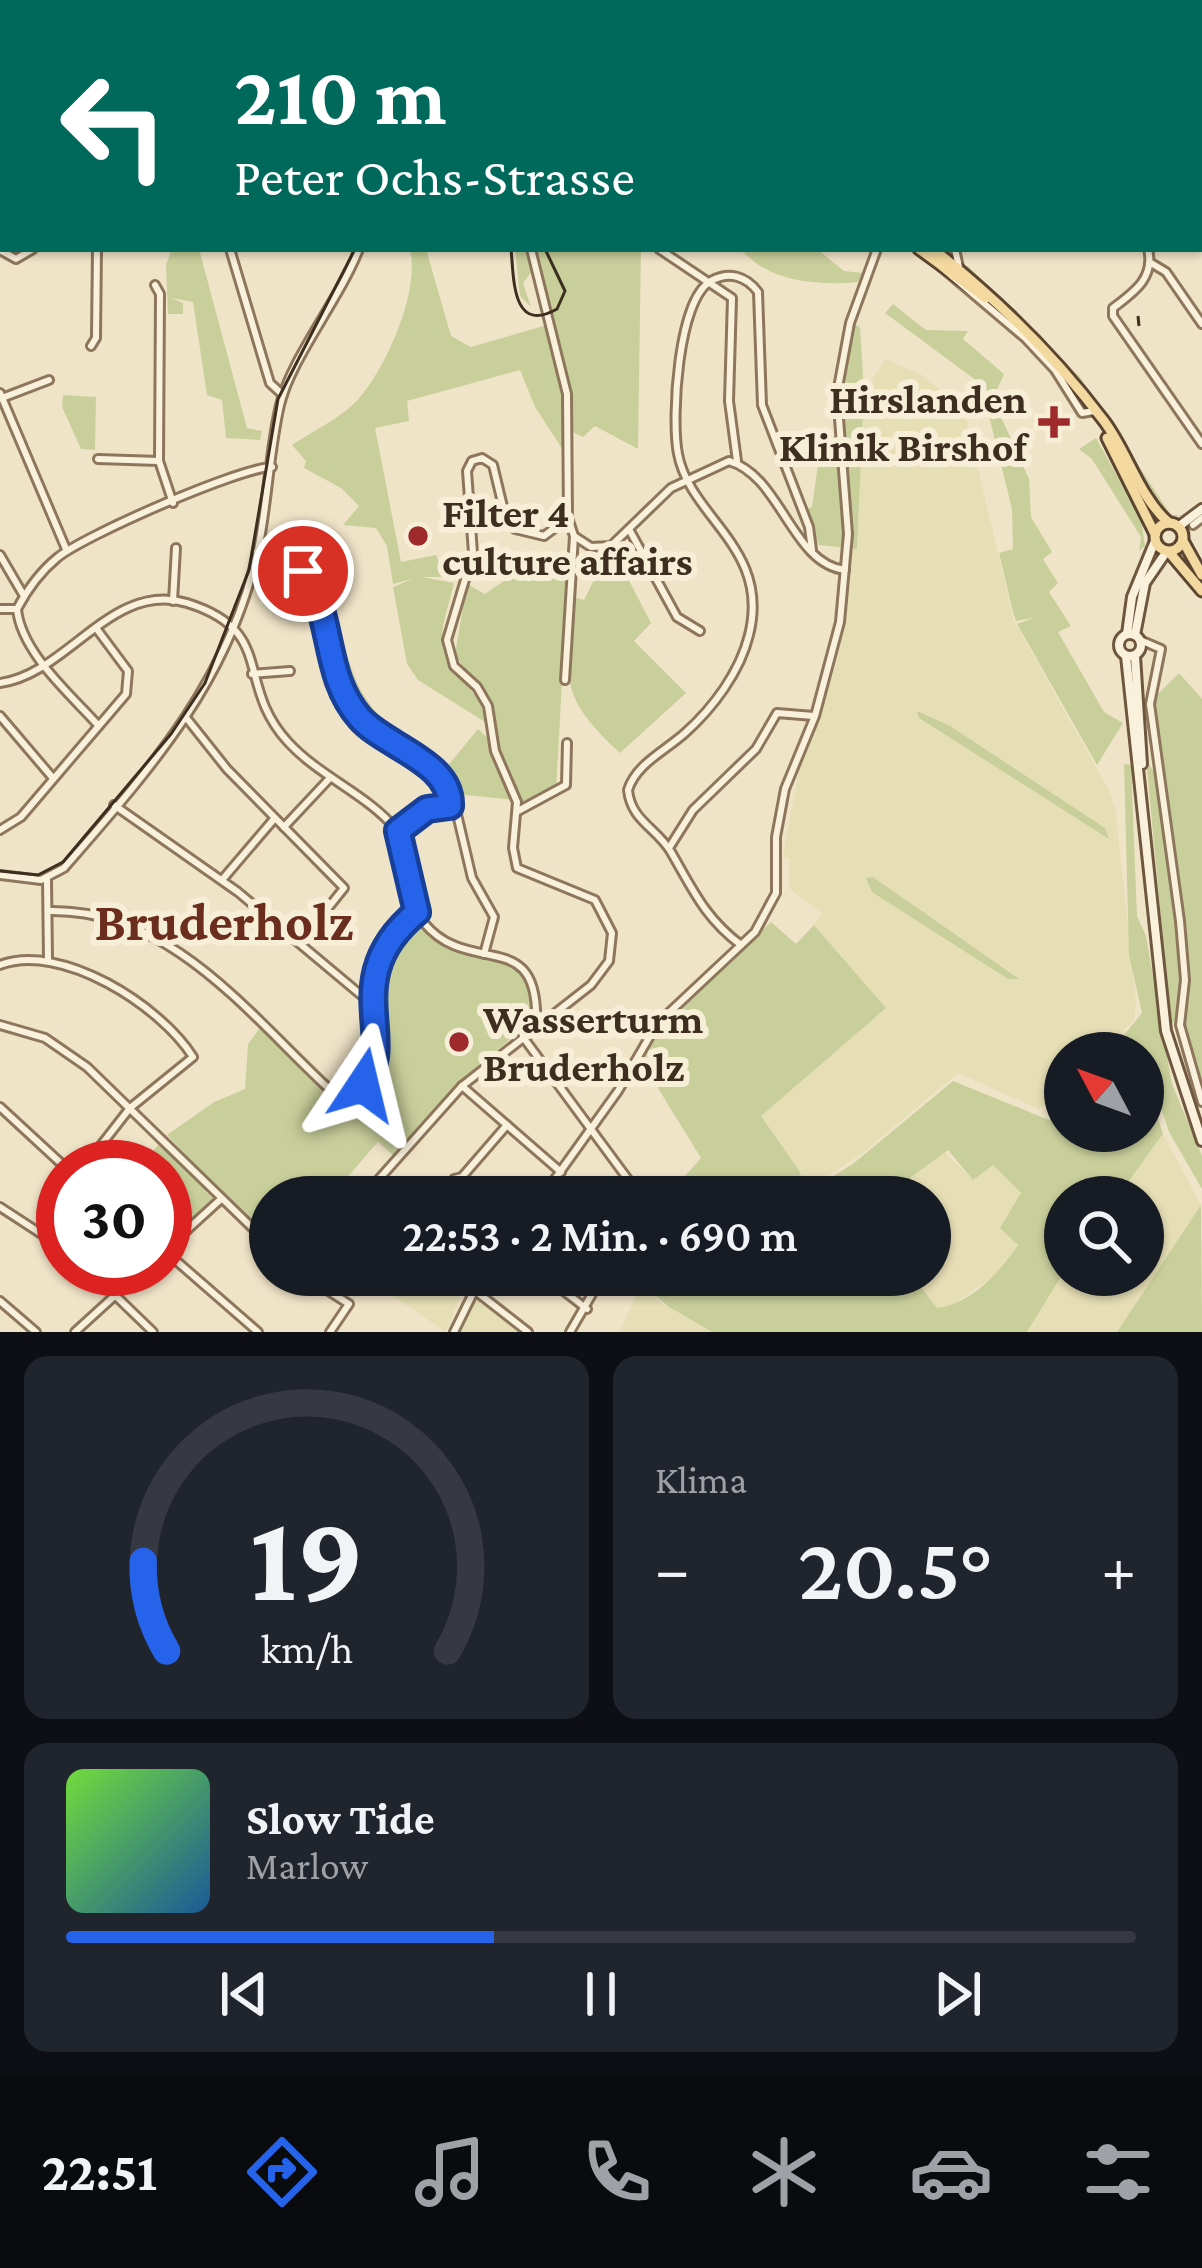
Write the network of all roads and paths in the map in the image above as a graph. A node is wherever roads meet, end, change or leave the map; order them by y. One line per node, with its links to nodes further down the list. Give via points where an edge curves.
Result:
1 (97, 252): 14 (street)
2 (231, 252): 16 (street, via 270,383)
3 (356, 252): 16 (street)
4 (532, 252): 27 (street, via 568,394)
5 (663, 252): 10 (street)
6 (877, 252): 40 (street, via 850,323 837,393)
7 (1149, 252): 9 (street)
8 (947, 255): 12 (main road); 12 (main road); 18 (street, via 944,274 1025,338 1082,413)
9 (1151, 262): 13 (street); 19 (street, via 1112,314)
10 (711, 281): 22 (street, via 729,292 734,308 729,401); 24 (street, via 694,295 683,335 677,451); 35 (street, via 732,275 758,292 762,405)
11 (155, 285): 21 (street)
12 (996, 303): 18 (main road)
13 (1202, 324)
14 (91, 346)
15 (49, 380): 17 (street)
16 (283, 395): 23 (street)
17 (1, 397): 36 (street)
18 (1094, 411): 28 (main road); 32 (main road)
19 (1202, 444)
20 (98, 459): 21 (street)
21 (159, 461): 25 (street)
22 (737, 462): 24 (street); 35 (street)
23 (272, 466): 25 (street); 37 (street)
24 (688, 476): 30 (street); 72 (street, via 742,559 753,612 740,659 717,698 632,777 629,804)
25 (173, 503): 36 (street)
26 (1202, 513): 28 (main road); 29 (street)
27 (568, 518): 31 (street); 67 (street, via 544,536 515,529 491,462 476,458 468,466 473,553 449,653 484,696)
28 (1174, 525): 32 (main road); 33 (main road)
29 (1193, 525)
30 (630, 531): 31 (street, via 601,549); 49 (street, via 677,616)
31 (574, 536): 56 (street)
32 (1155, 538): 38 (main road); 50 (main road, via 1132,597)
33 (1183, 541): 38 (main road); 41 (main road)
34 (176, 548): 44 (street)
35 (812, 550): 40 (street)
36 (67, 551): 43 (street)
37 (257, 552): 47 (street); 66 (street, via 303,571 318,595 347,700 371,729 436,773)
38 (1168, 552): 42 (main road); 50 (main road, via 1145,584)
39 (0, 555): 43 (street)
40 (845, 571): 59 (street)
41 (1202, 575)
42 (1202, 591)
43 (23, 596): 46 (street)
44 (173, 601): 47 (street); 48 (street, via 127,608)
45 (0, 609): 46 (street)
46 (16, 609): 53 (street)
47 (236, 624): 55 (street); 60 (street)
48 (96, 628): 53 (street); 61 (street, via 129,682)
49 (700, 631)
50 (1134, 636): 51 (street); 52 (main road); 52 (main road, via 1118,646)
51 (1154, 646): 52 (street); 88 (street, via 1161,649 1150,704 1185,980 1180,1025)
52 (1133, 654): 95 (main road, via 1166,1031)
53 (46, 665): 57 (street); 61 (street)
54 (290, 671): 55 (street)
55 (252, 674): 64 (street, via 284,737)
56 (565, 680)
57 (0, 683)
58 (0, 716): 63 (street)
59 (815, 716): 72 (street, via 777,713 756,749 693,810); 79 (street, via 780,812 776,893)
60 (188, 721): 65 (street); 68 (street)
61 (98, 724): 63 (street)
62 (567, 743): 67 (street, via 566,784)
63 (53, 778): 70 (street)
64 (329, 779): 69 (street); 71 (street)
65 (114, 805): 74 (street); 75 (street)
66 (450, 806): 71 (street, via 427,809); 80 (street, via 472,878 494,917)
67 (518, 811): 85 (street, via 517,868 583,892 612,932 601,973)
68 (274, 818): 69 (street); 75 (street)
69 (284, 827): 78 (street, via 344,888)
70 (0, 830)
71 (398, 831): 77 (street)
72 (669, 848): 79 (street, via 702,910)
73 (0, 875): 74 (street)
74 (47, 879): 76 (street)
75 (222, 880): 78 (street)
76 (51, 911): 81 (street); 83 (street, via 96,912 156,936 336,1090 363,1085 374,1072)
77 (417, 912): 80 (street, via 439,937); 83 (street, via 382,954)
78 (300, 943): 83 (street)
79 (741, 945): 92 (street, via 657,1024)
80 (484, 954): 85 (street, via 531,976)
81 (48, 959): 82 (street); 90 (street, via 122,993 193,1057)
82 (0, 965)
83 (369, 1001)
84 (0, 1025): 90 (street, via 68,1052)
85 (536, 1027): 86 (street)
86 (523, 1037): 87 (street); 92 (street)
87 (463, 1086): 91 (street); 97 (street)
88 (1202, 1102)
89 (0, 1107): 93 (street)
90 (130, 1108): 94 (street); 101 (street)
91 (507, 1125): 96 (street); 98 (street)
92 (593, 1126): 96 (street); 100 (street)
93 (36, 1140)
94 (106, 1140)
95 (1202, 1141)
96 (561, 1172): 99 (street)
97 (383, 1176)
98 (463, 1176)
99 (558, 1176)
100 (627, 1176)
101 (221, 1199): 103 (street); 104 (street)
102 (0, 1207): 105 (street)
103 (192, 1225)
104 (249, 1225)
105 (36, 1230)
106 (192, 1274): 119 (street)
107 (114, 1296): 117 (street); 118 (street)
108 (336, 1296): 120 (street, via 349,1304)
109 (470, 1296): 115 (street)
110 (483, 1296): 121 (street)
111 (570, 1296): 114 (street)
112 (593, 1296): 114 (street)
113 (0, 1301): 116 (street)
114 (587, 1309): 122 (street)
115 (457, 1331)
116 (36, 1332)
117 (75, 1332)
118 (152, 1332)
119 (258, 1332)
120 (330, 1332)
121 (528, 1332)
122 (570, 1332)

